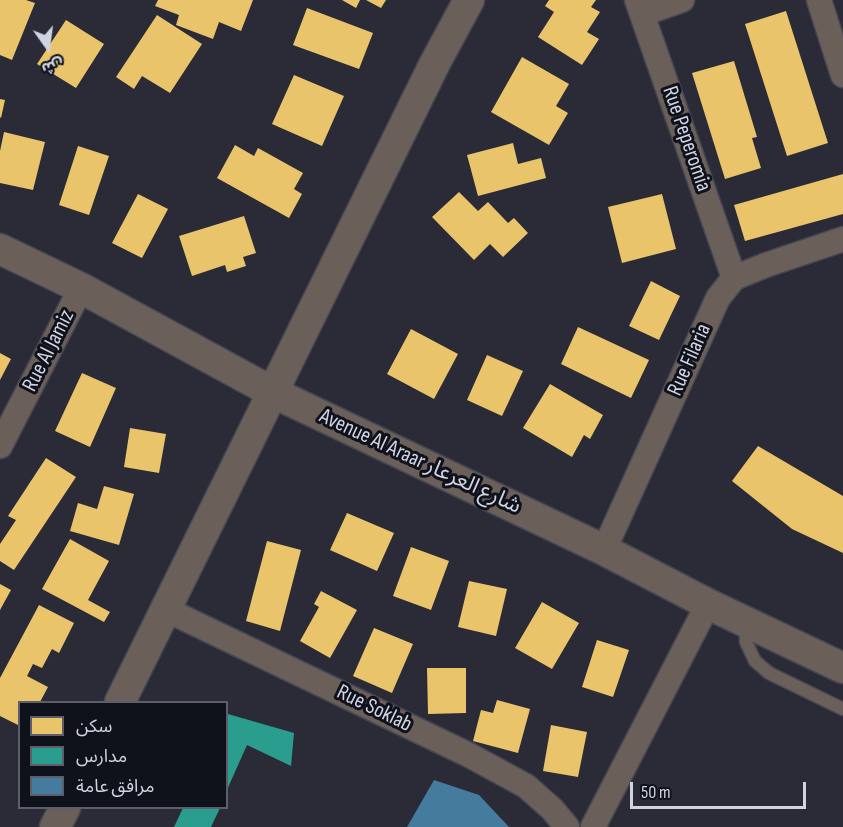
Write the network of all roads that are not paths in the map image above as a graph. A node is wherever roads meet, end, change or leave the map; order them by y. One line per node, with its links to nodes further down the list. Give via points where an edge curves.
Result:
1 (469, 0): 10 (street)
2 (682, 0): 4 (street)
3 (819, 0): 5 (street)
4 (640, 7): 8 (street, Rue Peperomia)
5 (843, 75)
6 (843, 239): 8 (street)
7 (0, 249): 9 (street, Avenue Al Araar شارع العرعار)
8 (734, 278): 12 (street, Rue Filaria, via 718,298)
9 (81, 288): 10 (street, Avenue Al Araar شارع العرعار); 11 (street, Rue Al Jamiz)
10 (274, 393): 12 (street, Avenue Al Araar شارع العرعار); 14 (street)
11 (0, 446)
12 (604, 550): 13 (street, Avenue Al Araar شارع العرعار)
13 (708, 603): 15 (street, Avenue Al Araar شارع العرعار); 22 (street)
14 (167, 610): 17 (street); 21 (street, Rue Soklab, via 469,755 526,786)
15 (745, 620): 16 (street, Avenue Al Araar شارع العرعار); 18 (lane, via 747,642 755,661 769,673)
16 (843, 668)
17 (121, 701)
18 (843, 709)
19 (64, 809): 20 (street)
20 (55, 827)
21 (567, 827)
22 (593, 827)

